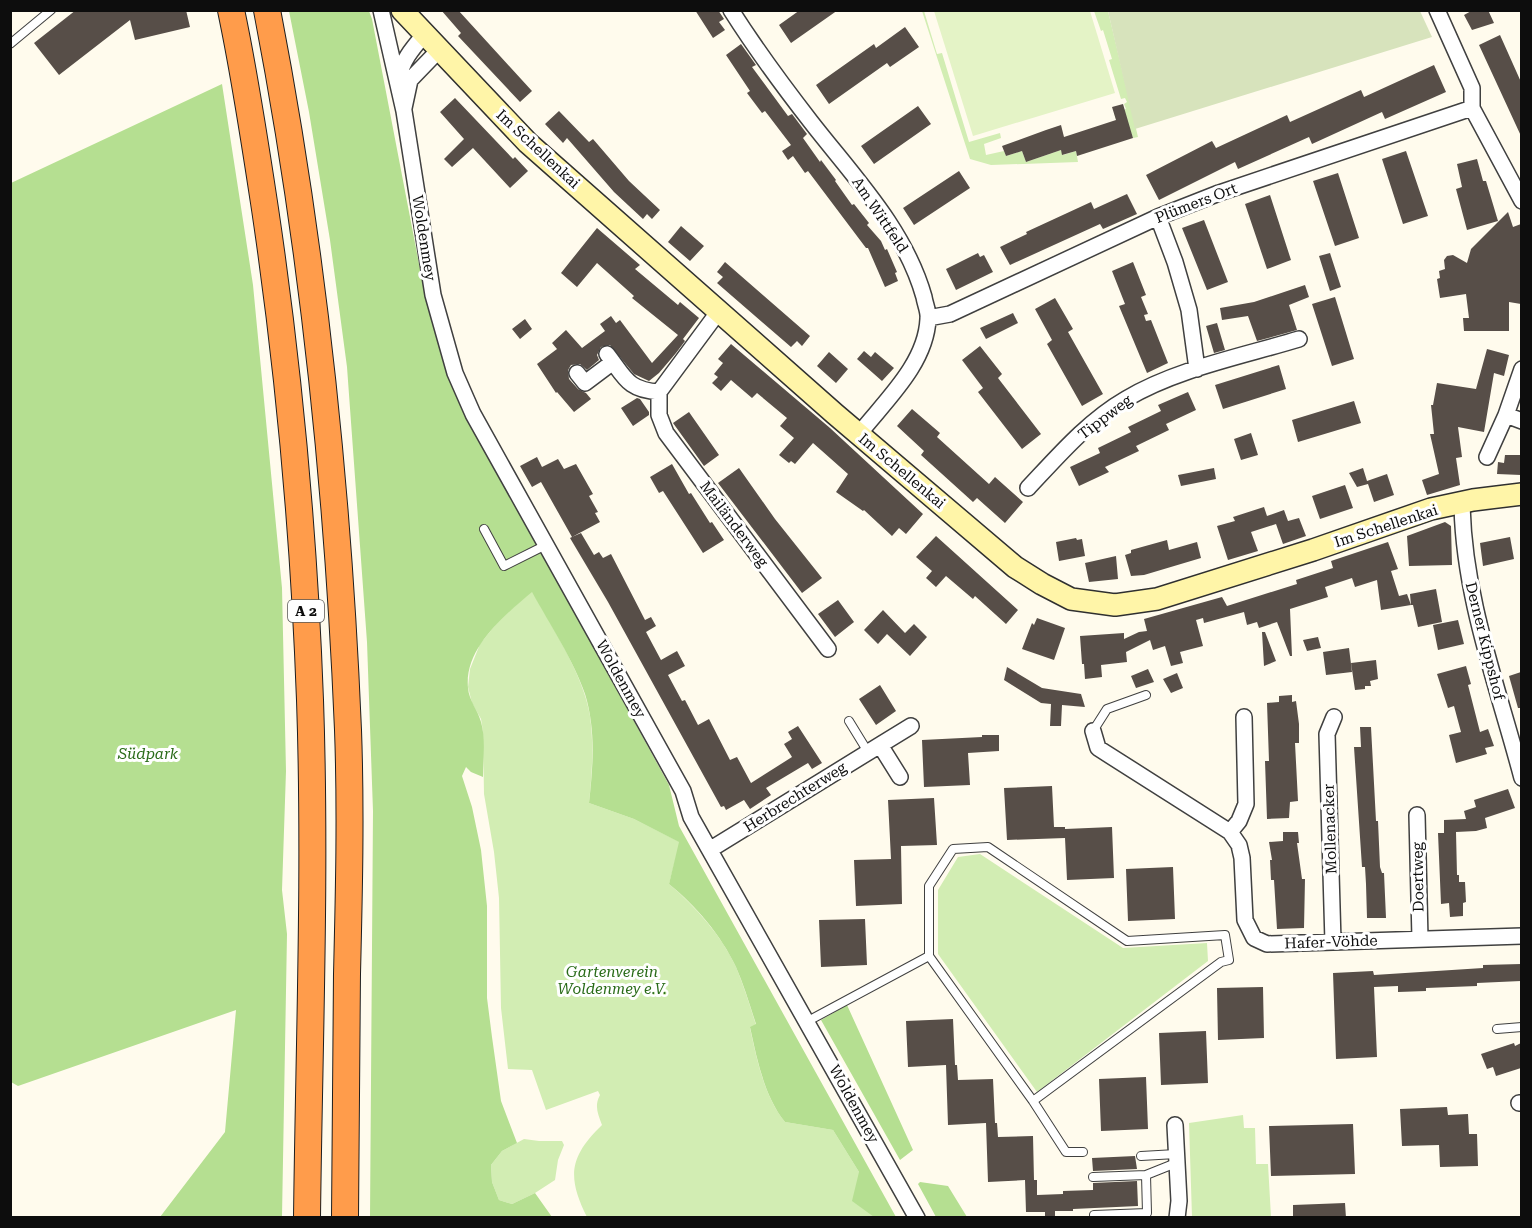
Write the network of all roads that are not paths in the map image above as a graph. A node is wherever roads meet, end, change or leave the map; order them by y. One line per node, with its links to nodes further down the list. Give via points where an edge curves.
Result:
1 (51, 10): 9 (lane)
2 (231, 10): 60 (highway, A 2, via 275,281 293,431 305,589 312,794)
3 (267, 10): 61 (highway, A 2, via 309,256 340,571 348,745)
4 (381, 10): 10 (street, Woldenmey)
5 (402, 10): 8 (street, Im Schellenkai)
6 (731, 10): 16 (street, Am Wittfeld, via 872,198 904,248 920,283)
7 (1439, 11): 11 (street, via 1472,88)
8 (431, 43): 10 (street, via 409,52); 12 (street, Woldenmey, via 410,80); 15 (street, Im Schellenkai, via 528,143)
9 (10, 44)
10 (397, 83): 12 (street, Woldenmey)
11 (1472, 108): 13 (street); 14 (street, Plümers Ort)
12 (404, 111): 30 (street, Woldenmey, via 434,295 455,373 473,414)
13 (1521, 201)
14 (1158, 217): 16 (street, Plümers Ort, via 950,314); 18 (street, via 1186,302)
15 (719, 311): 21 (street); 24 (street, Im Schellenkai)
16 (928, 318): 24 (street, Am Wittfeld, via 918,358)
17 (1299, 339): 18 (street, Tippweg)
18 (1197, 369): 26 (street, Tippweg, via 1143,390 1104,413)
19 (1521, 369): 22 (street)
20 (577, 373): 21 (street, via 585,383 610,358 632,386)
21 (659, 392): 31 (street, Mailänderweg, via 659,415 666,433)
22 (1506, 415): 23 (street); 25 (street)
23 (1521, 421)
24 (859, 434): 28 (street, Im Schellenkai, via 1015,567 1071,598 1096,603 1115,605 1156,599)
25 (1487, 457)
26 (1028, 488)
27 (1521, 494): 28 (street, Im Schellenkai)
28 (1462, 502): 40 (street, Derner Kippshof, via 1463,549 1470,584)
29 (484, 529): 30 (lane, via 504,566)
30 (546, 546): 43 (street, Woldenmey, via 683,791 691,816)
31 (828, 650)
32 (1146, 695): 37 (lane, via 1107,709)
33 (1244, 717): 42 (street, via 1246,804)
34 (1334, 717): 46 (street, Mollenacker, via 1327,734)
35 (849, 722): 38 (lane)
36 (911, 726): 38 (street, Herbrechterweg)
37 (1093, 731): 42 (street, via 1098,748)
38 (874, 748): 39 (street); 43 (street, Herbrechterweg)
39 (900, 777)
40 (1521, 778)
41 (1417, 816): 45 (street, Doertweg)
42 (1230, 832): 46 (street, Hafer-Vöhde, via 1242,858 1245,920 1254,938 1267,944)
43 (711, 849): 48 (street, Woldenmey)
44 (1521, 936): 45 (street, Hafer-Vöhde)
45 (1420, 939): 46 (street, Hafer-Vöhde)
46 (1333, 942)
47 (929, 956): 48 (lane); 51 (lane); 51 (lane, via 929,886 953,849 988,847 1127,941 1226,935 1229,960 1221,962)
48 (807, 1021): 62 (street, Woldenmey)
49 (1521, 1027): 50 (lane)
50 (1497, 1029)
51 (1033, 1101): 53 (lane, via 1066,1152)
52 (1175, 1125): 55 (street)
53 (1083, 1152)
54 (1141, 1156): 55 (lane)
55 (1176, 1159): 56 (lane); 63 (street)
56 (1146, 1175): 57 (lane); 59 (lane, via 1147,1213)
57 (1093, 1178)
58 (1094, 1215): 59 (lane)
59 (1113, 1216)
60 (307, 1218)
61 (345, 1218)
62 (917, 1218)
63 (1177, 1218)

